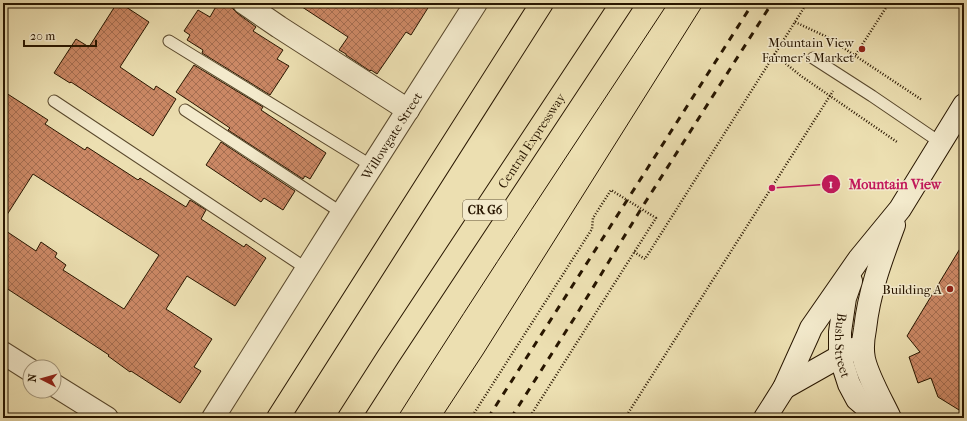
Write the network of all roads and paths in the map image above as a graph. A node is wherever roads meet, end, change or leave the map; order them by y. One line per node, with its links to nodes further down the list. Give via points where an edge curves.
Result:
1 (244, 3): 18 (street)
2 (476, 3): 18 (street, Willowgate Street)
3 (542, 3): 35 (highway)
4 (622, 3): 36 (highway, Central Expressway / CR G6)
5 (807, 3): 7 (path)
6 (889, 3): 10 (path)
7 (795, 22): 9 (path); 10 (path)
8 (169, 41): 21 (lane)
9 (774, 54): 13 (path); 24 (path, via 644,259)
10 (855, 56): 12 (path); 14 (path)
11 (813, 58): 12 (lane)
12 (842, 76): 13 (path); 20 (lane)
13 (830, 96): 19 (path); 39 (path)
14 (922, 100)
15 (54, 101): 26 (lane)
16 (964, 106): 20 (street)
17 (185, 110): 23 (lane)
18 (408, 110): 21 (street, Willowgate Street)
19 (897, 142)
20 (941, 143): 22 (street)
21 (372, 166): 23 (street, Willowgate Street)
22 (900, 209): 25 (street); 27 (street, Bush Street, via 878,269 867,312)
23 (342, 213): 26 (street, Willowgate Street)
24 (634, 252): 37 (path, via 656,218 611,190 593,218 592,229); 38 (path)
25 (859, 259): 29 (street, Bush Street, via 845,298 840,332); 31 (street, via 808,335)
26 (307, 269): 34 (street, Willowgate Street)
27 (863, 343): 29 (street); 42 (street, Bush Street, via 864,360)
28 (3, 353): 30 (street)
29 (840, 356): 31 (street); 41 (street, Bush Street, via 857,399)
30 (22, 365)
31 (784, 388): 40 (street)
32 (62, 390): 33 (street)
33 (107, 418)
34 (214, 418)
35 (278, 418)
36 (348, 418)
37 (471, 418)
38 (529, 418)
39 (626, 418)
40 (765, 418)
41 (884, 418)
42 (890, 418)

